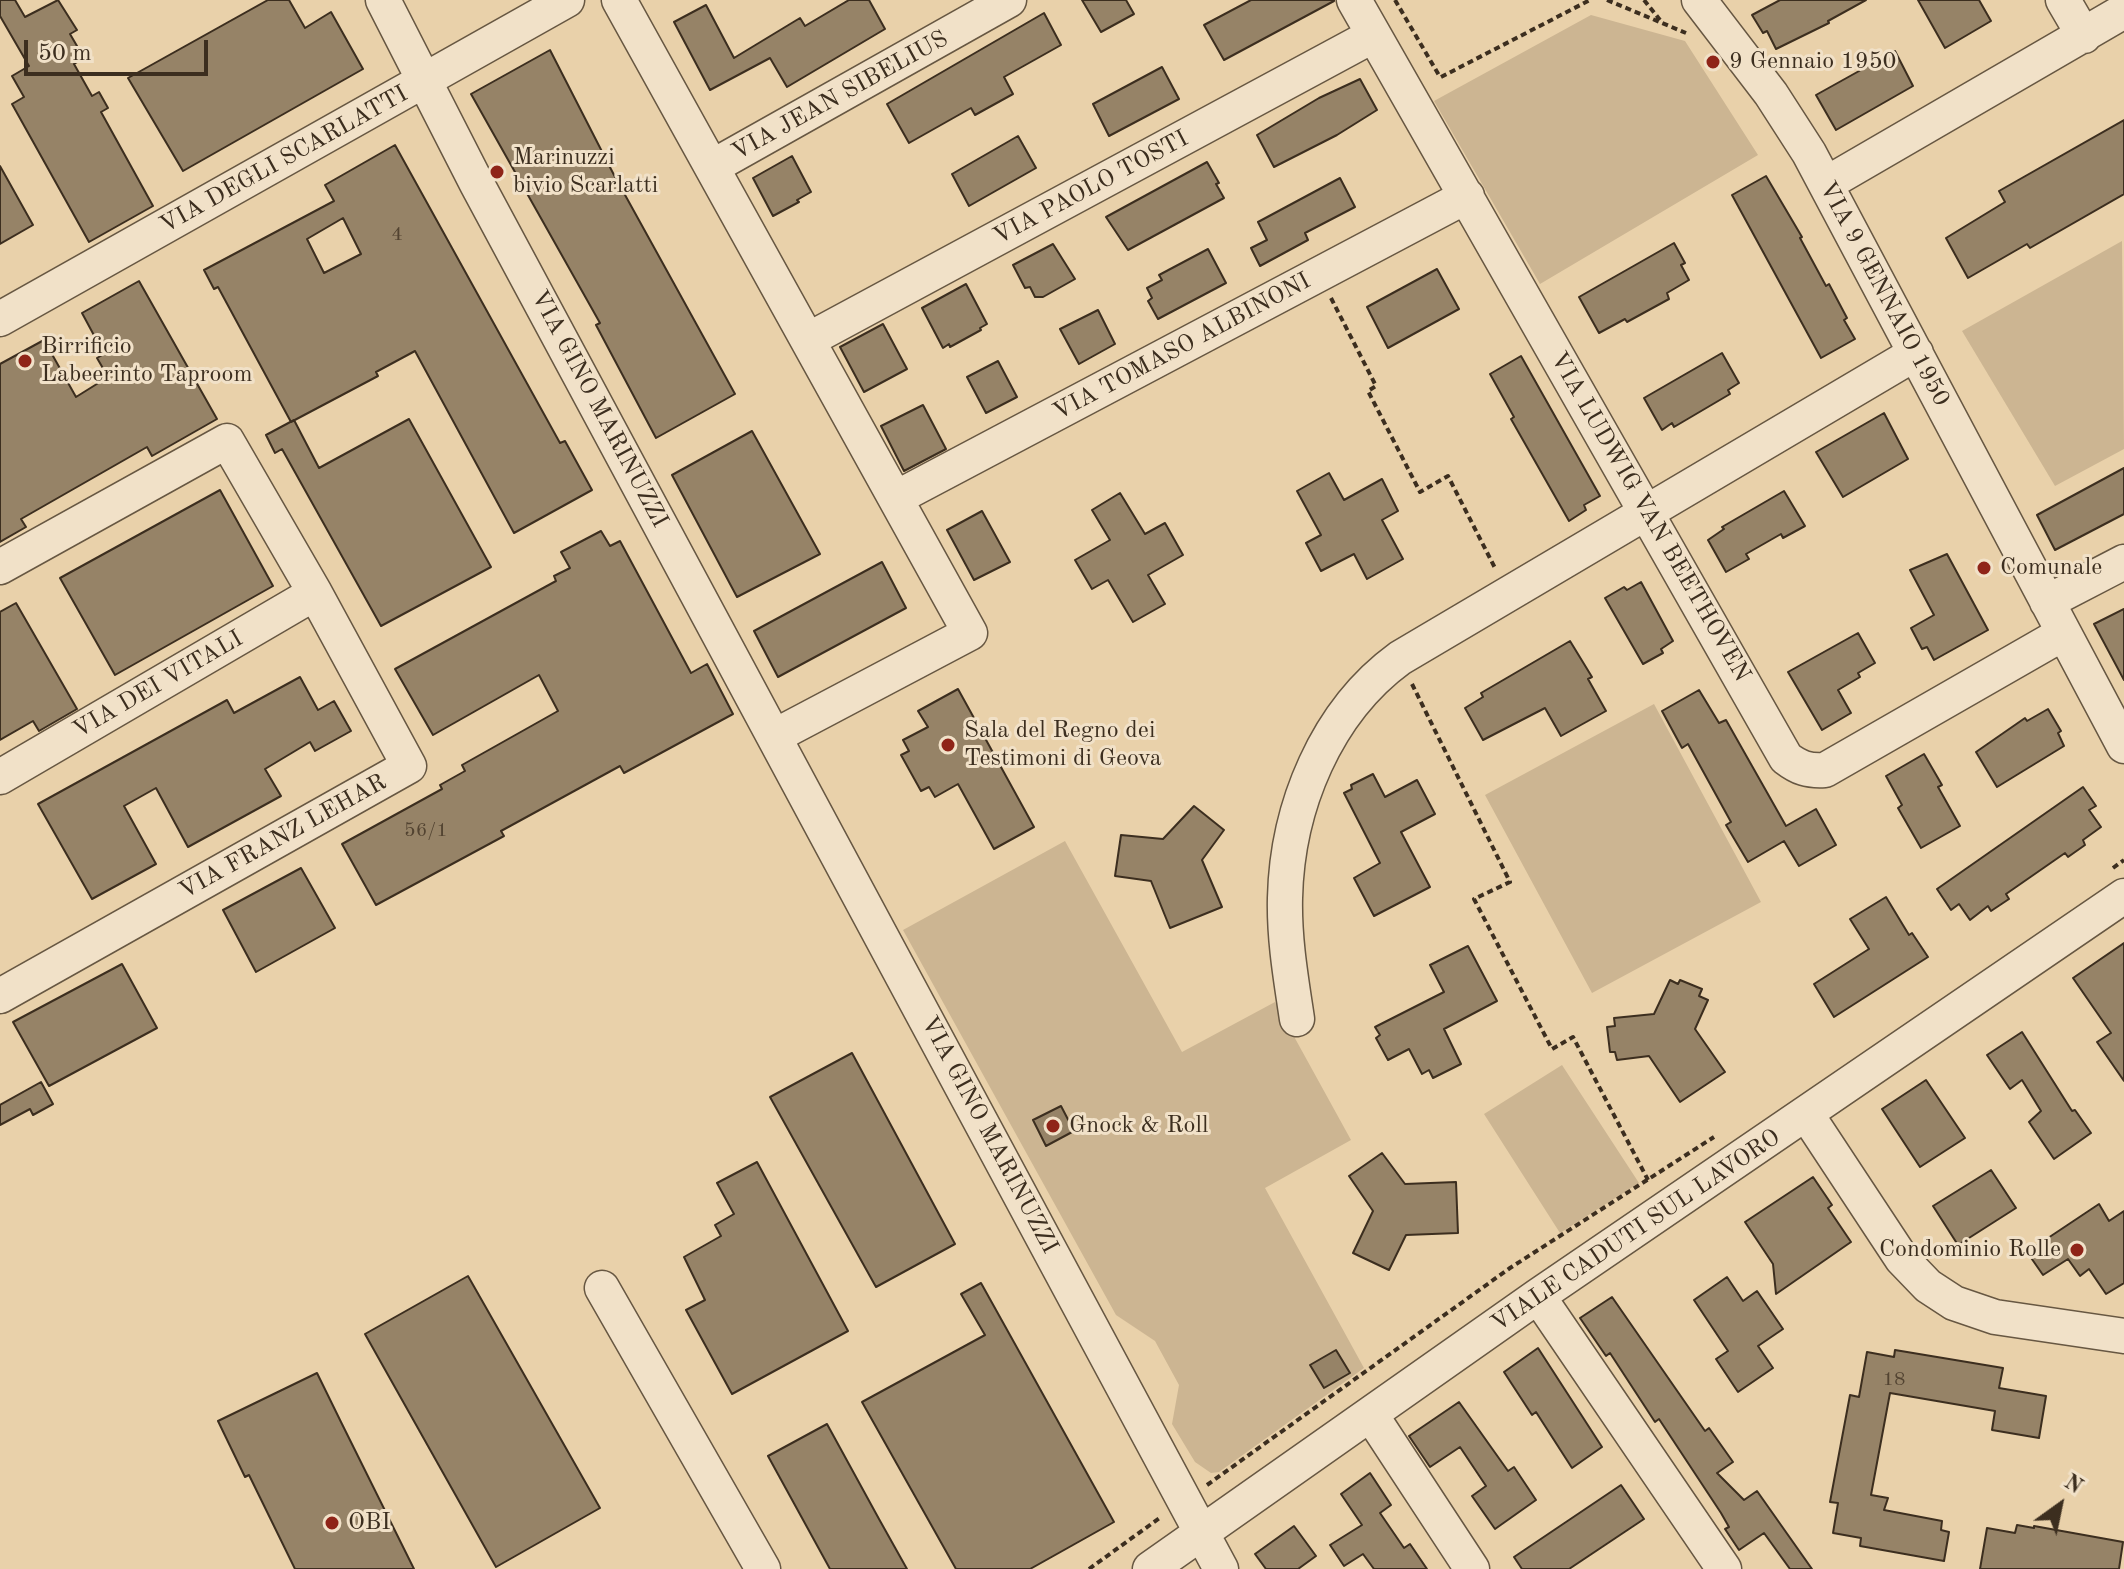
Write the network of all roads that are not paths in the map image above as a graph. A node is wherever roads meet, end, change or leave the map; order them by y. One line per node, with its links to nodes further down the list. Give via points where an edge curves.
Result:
1 (383, 0): 11 (street, VIA GINO MARINUZZI)
2 (567, 0): 11 (street, VIA DEGLI SCARLATTI)
3 (619, 0): 12 (street)
4 (1009, 0): 12 (street, VIA JEAN SIBELIUS)
5 (1354, 0): 9 (street, VIA LUDWIG VAN BEETHOVEN)
6 (2063, 0): 10 (street)
7 (1701, 10): 13 (street, VIA 9 GENNAIO 1950, via 1771,94)
8 (2124, 11): 10 (street)
9 (1374, 35): 14 (street, VIA LUDWIG VAN BEETHOVEN); 16 (street, VIA PAOLO TOSTI)
10 (2084, 36): 13 (street)
11 (424, 81): 15 (street, VIA DEGLI SCARLATTI); 25 (street, VIA GINO MARINUZZI)
12 (712, 167): 16 (street)
13 (1826, 184): 17 (street, VIA 9 GENNAIO 1950)
14 (1467, 196): 18 (street, VIA TOMASO ALBINONI); 19 (street, VIA LUDWIG VAN BEETHOVEN)
15 (0, 319)
16 (808, 340): 18 (street)
17 (1916, 353): 19 (street); 23 (street, VIA 9 GENNAIO 1950)
18 (896, 498): 25 (street, via 970,633)
19 (1648, 511): 24 (street, VIA LUDWIG VAN BEETHOVEN, via 1786,758 1810,771 1825,770); 30 (street, via 1400,658 1374,677 1336,724 1307,786 1285,896)
20 (2124, 562): 23 (street)
21 (0, 567): 22 (street, VIA FRANZ LEHAR, via 227,441)
22 (315, 593): 27 (street, VIA DEI VITALI); 29 (street, VIA FRANZ LEHAR, via 409,766)
23 (2047, 602): 24 (street, VIA 9 GENNAIO 1950)
24 (2064, 633): 26 (street, VIA 9 GENNAIO 1950)
25 (775, 736): 36 (street, VIA GINO MARINUZZI)
26 (2124, 746)
27 (0, 777)
28 (2124, 896): 31 (street, VIALE CADUTI SUL LAVORO)
29 (0, 996)
30 (1297, 1019)
31 (1807, 1115): 33 (street, VIALE CADUTI SUL LAVORO); 34 (street, via 1902,1259 1928,1286 1954,1303 1995,1317)
32 (602, 1288): 37 (street)
33 (1538, 1296): 35 (street, VIALE CADUTI SUL LAVORO); 41 (street)
34 (2123, 1335)
35 (1371, 1415): 36 (street, VIALE CADUTI SUL LAVORO); 40 (street)
36 (1204, 1533): 38 (street, VIALE CADUTI SUL LAVORO); 39 (street, VIA GINO MARINUZZI)
37 (763, 1569)
38 (1150, 1569)
39 (1221, 1569)
40 (1472, 1569)
41 (1724, 1569)

